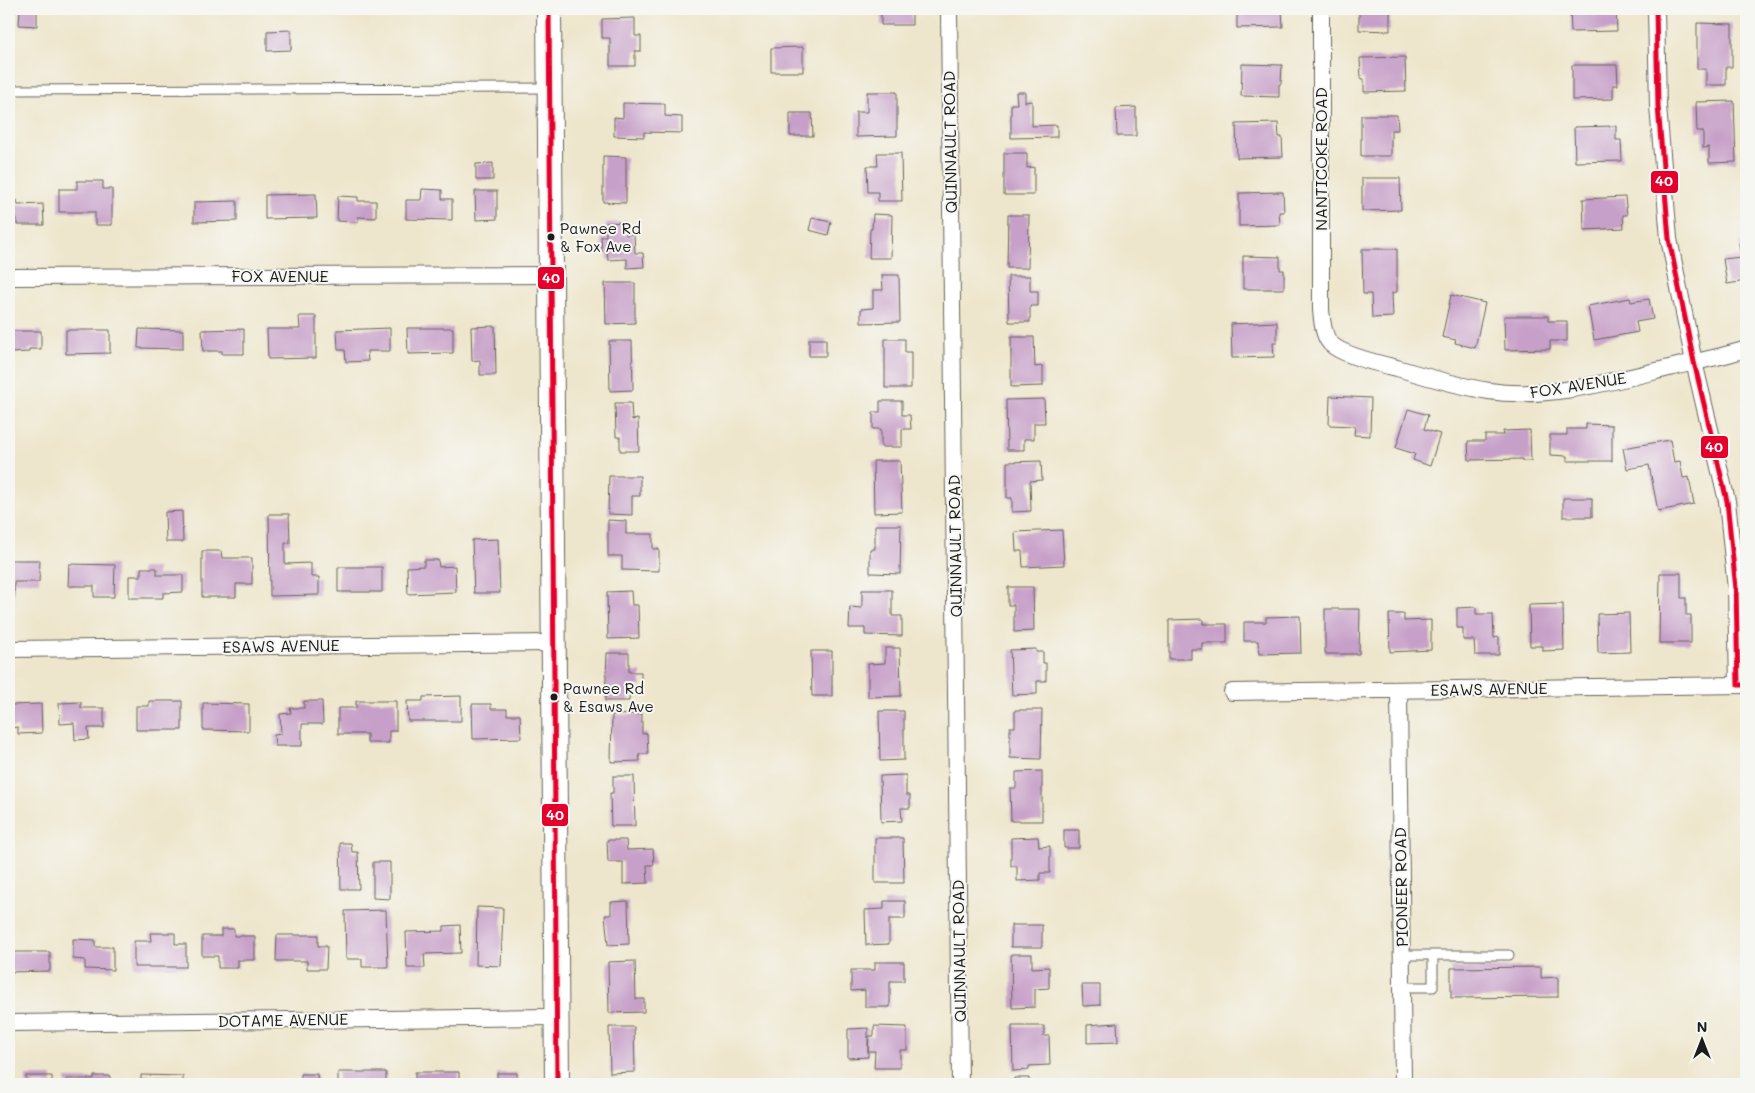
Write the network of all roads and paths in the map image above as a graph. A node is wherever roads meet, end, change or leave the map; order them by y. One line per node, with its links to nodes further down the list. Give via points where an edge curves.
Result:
1 (549, 9): 5 (street)
2 (949, 9): 24 (street, QUINNAULT ROAD)
3 (1321, 9): 9 (street, NANTICOKE ROAD)
4 (1656, 9): 11 (street, via 1658,106 1669,239)
5 (550, 88): 6 (lane); 7 (street)
6 (9, 90)
7 (551, 275): 8 (street, FOX AVENUE); 12 (street)
8 (9, 277)
9 (1321, 310): 11 (street, FOX AVENUE, via 1329,343 1345,352 1490,392 1524,393 1602,384)
10 (1746, 349): 11 (street, FOX AVENUE)
11 (1694, 362): 14 (street, via 1727,501)
12 (553, 643): 13 (street, ESAWS AVENUE); 21 (street)
13 (9, 649)
14 (1742, 685): 15 (street, ESAWS AVENUE)
15 (1399, 690): 16 (street, ESAWS AVENUE); 17 (street, PIONEER ROAD)
16 (1232, 692)
17 (1402, 955): 19 (lane); 20 (street, PIONEER ROAD)
18 (1509, 955): 19 (lane)
19 (1433, 956): 20 (lane, via 1433,988)
20 (1402, 987): 25 (street, PIONEER ROAD)
21 (556, 1017): 22 (street, DOTAME AVENUE); 23 (street)
22 (9, 1023)
23 (557, 1084)
24 (960, 1084)
25 (1403, 1084)

